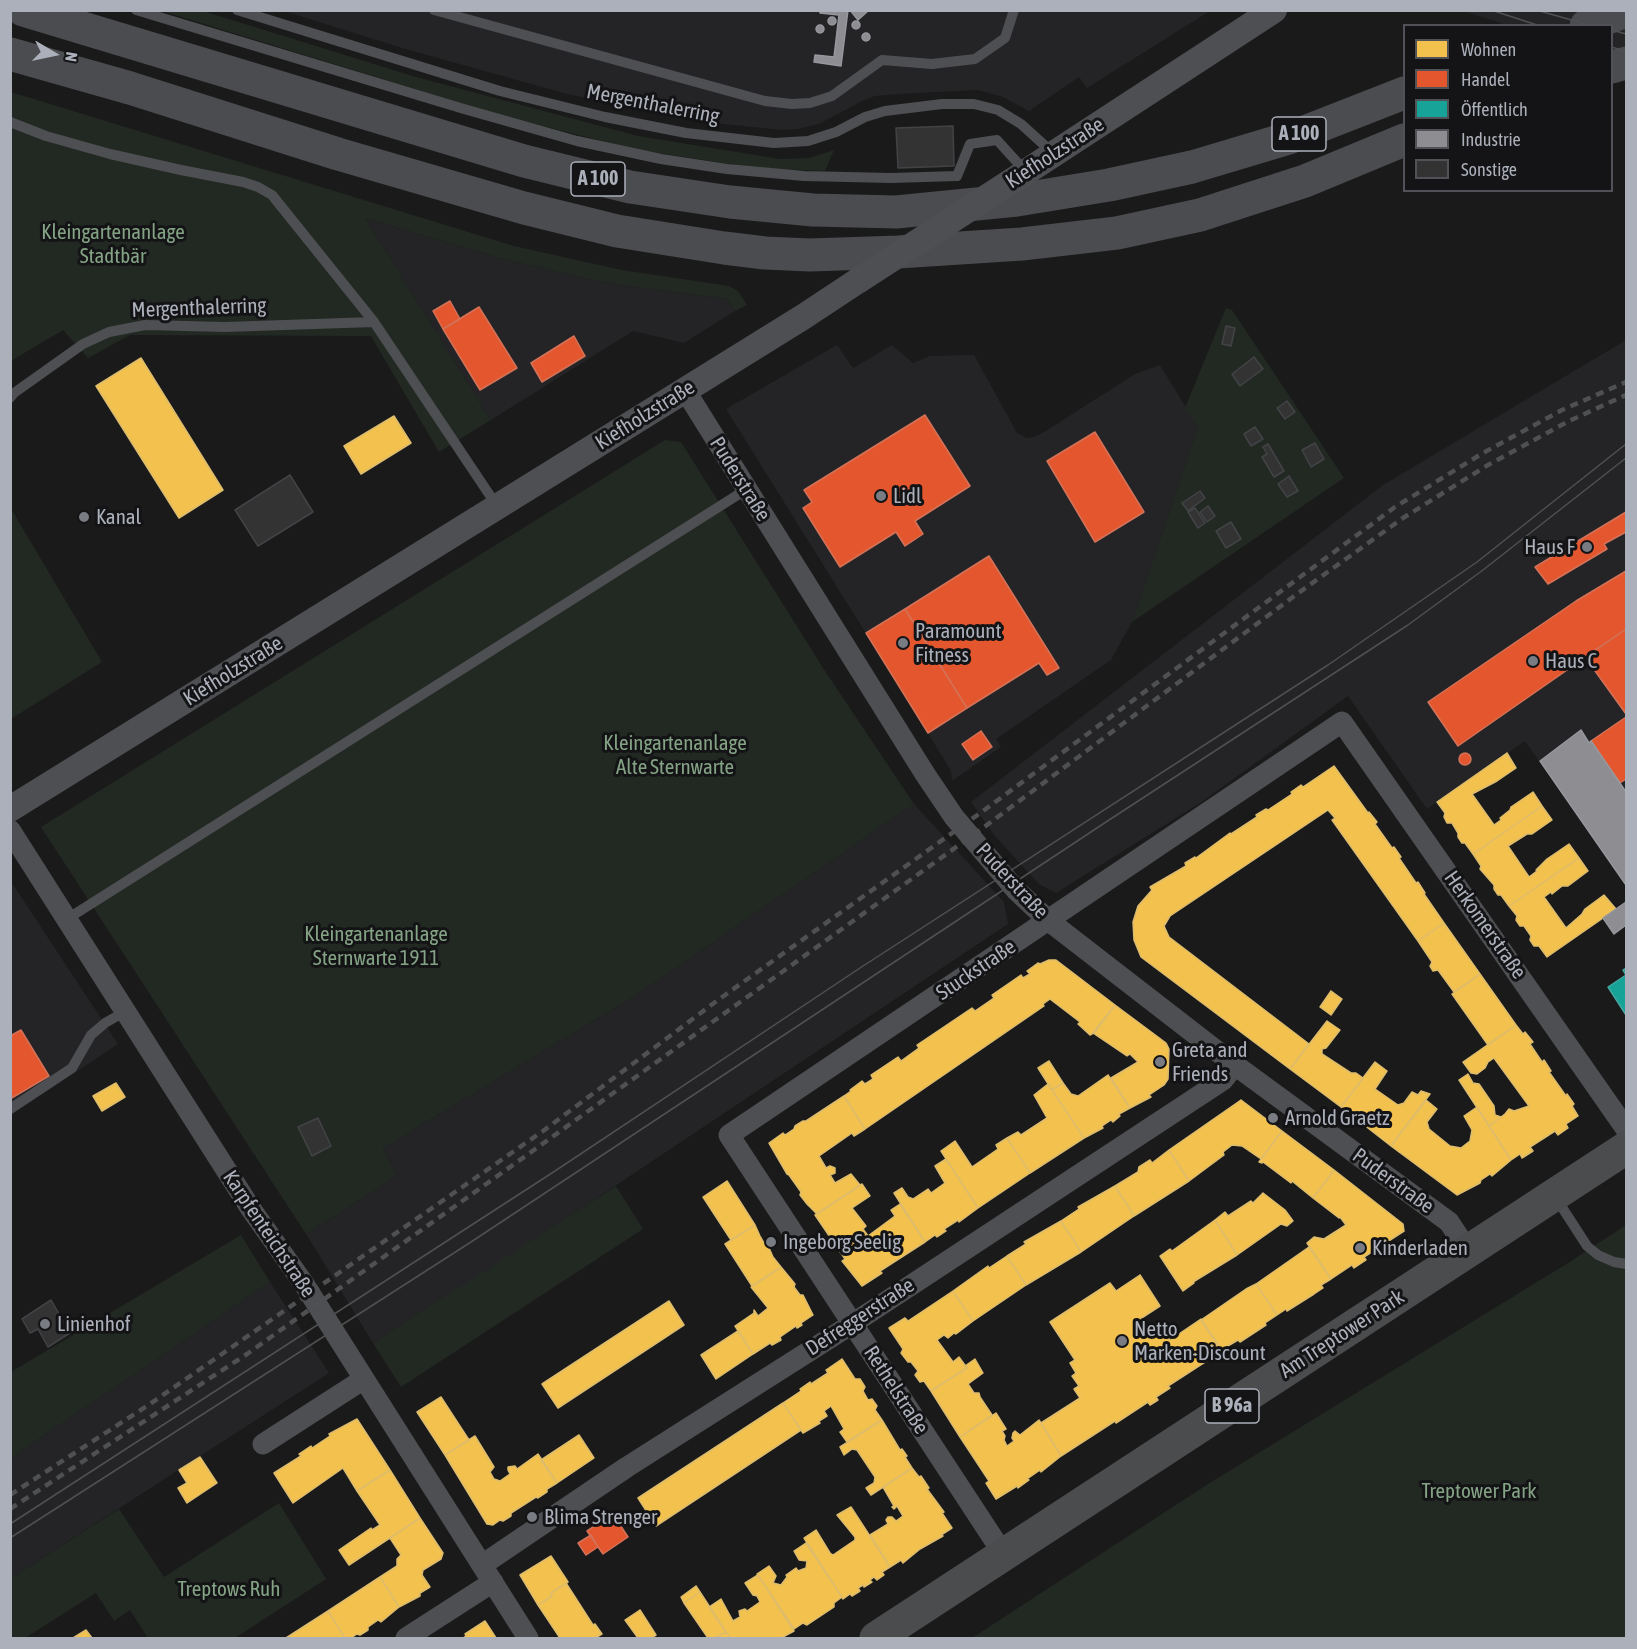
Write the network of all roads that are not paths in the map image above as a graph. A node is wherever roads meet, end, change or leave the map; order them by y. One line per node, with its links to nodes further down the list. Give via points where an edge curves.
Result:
1 (22, 10): 11 (highway, A 100, via 524,161 630,187 813,210 907,211 1017,200 1109,185 1192,167 1289,138)
2 (136, 10): 15 (lane, via 464,109 577,141 661,159 804,176 957,176 970,144 997,140)
3 (237, 10): 8 (lane, Mergenthalerring)
4 (434, 10): 5 (lane, via 765,101 792,104 832,96 882,60 932,64 975,59 1005,38)
5 (1014, 10)
6 (1274, 10): 14 (street, Kiefholzstraße)
7 (1626, 11): 9 (highway)
8 (273, 16): 14 (lane, Mergenthalerring, via 500,91 686,134 774,143 808,141 885,111 974,104 998,110 1021,123)
9 (1591, 24)
10 (10, 54): 13 (highway, A 100, via 524,208 617,231 776,253 898,252 1117,233 1200,215 1295,185)
11 (1403, 93)
12 (10, 122): 16 (lane, via 110,154 258,187 272,195)
13 (1403, 140)
14 (1053, 154): 15 (street, Kiefholzstraße)
15 (1026, 172): 17 (street, Kiefholzstraße, bridge)
16 (374, 322): 18 (lane, Mergenthalerring, via 225,327 145,325 109,332 83,344); 20 (lane)
17 (685, 390): 19 (street, Puderstraße); 20 (street, Kiefholzstraße)
18 (10, 398)
19 (747, 489): 24 (lane); 25 (street, Puderstraße, via 954,817)
20 (498, 506): 22 (street, Kiefholzstraße)
21 (1342, 722): 25 (street, Stuckstraße); 29 (street, Herkomerstraße)
22 (10, 810)
23 (10, 830): 24 (street, Karpfenteichstraße)
24 (67, 918): 26 (street, Karpfenteichstraße)
25 (1048, 921): 27 (street, Puderstraße); 30 (street, Stuckstraße)
26 (126, 1011): 28 (lane, via 91,1035 72,1068); 36 (street, Karpfenteichstraße, via 250,1209 283,1252)
27 (1235, 1065): 33 (street, Puderstraße, via 1449,1222); 35 (street, Defreggerstraße, via 1223,1080)
28 (10, 1108)
29 (1626, 1129)
30 (729, 1135): 35 (street, Rethelstraße)
31 (1626, 1148): 32 (main road, Am Treptower Park / B 96a)
32 (1554, 1196): 33 (main road, Am Treptower Park / B 96a); 34 (lane, via 1587,1246 1614,1262)
33 (1468, 1251): 38 (main road, Am Treptower Park / B 96a)
34 (1626, 1264)
35 (852, 1324): 38 (street, Rethelstraße); 39 (street, Defreggerstraße, via 627,1467)
36 (364, 1379): 37 (street); 39 (street, Karpfenteichstraße)
37 (263, 1444)
38 (1004, 1555): 42 (main road, Am Treptower Park / B 96a)
39 (488, 1574): 40 (street, Defreggerstraße); 41 (street, Karpfenteichstraße)
40 (406, 1638)
41 (528, 1638)
42 (876, 1638)

